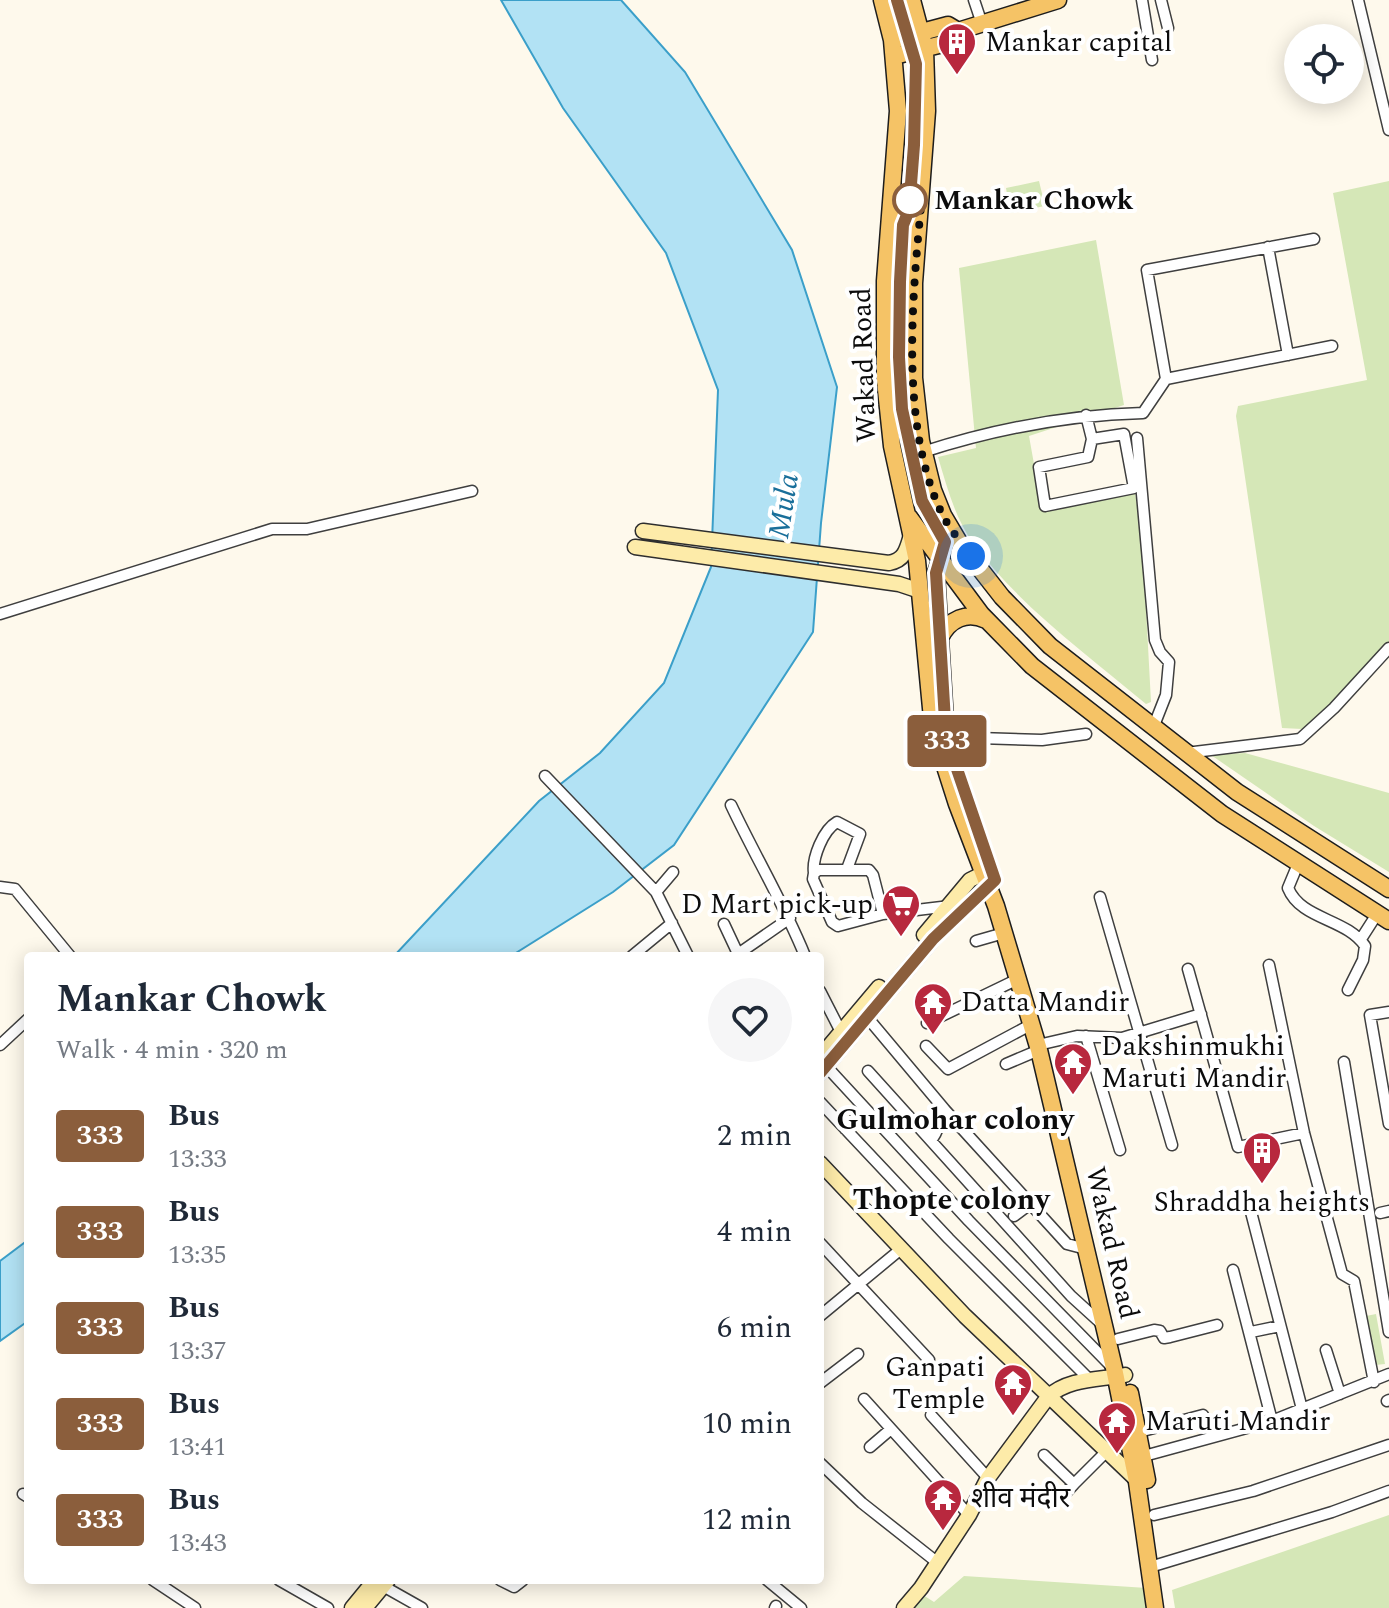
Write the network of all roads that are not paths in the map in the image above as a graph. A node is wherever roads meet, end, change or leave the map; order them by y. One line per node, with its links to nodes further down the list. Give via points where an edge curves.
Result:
1 (882, 0): 13 (main road, Wakad Road)
2 (912, 0): 12 (main road, Wakad Road)
3 (974, 0): 9 (street)
4 (1058, 0): 8 (main road)
5 (1142, 0): 15 (street)
6 (1161, 0): 10 (street)
7 (1358, 0): 16 (street)
8 (1038, 3): 9 (main road)
9 (982, 24): 11 (main road)
10 (1168, 28)
11 (958, 31): 12 (main road, via 948,25); 14 (main road, via 951,42)
12 (921, 32): 13 (main road); 14 (main road, Wakad Road)
13 (893, 48): 14 (main road); 29 (main road, Wakad Road, via 898,111 885,281 885,380 892,446 908,516)
14 (925, 49): 25 (main road, Wakad Road, via 926,130 913,334)
15 (1152, 60)
16 (1389, 130)
17 (1314, 239): 18 (street)
18 (1268, 247): 20 (street); 21 (street, via 1147,270)
19 (1332, 346): 20 (street)
20 (1288, 355): 21 (street)
21 (1166, 379): 22 (street, via 1143,413)
22 (1086, 415): 24 (street); 25 (street)
23 (1137, 438): 36 (street, via 1155,640 1169,662 1166,695)
24 (1092, 439): 24 (street, via 1124,434 1134,488 1045,506 1039,467 1088,457)
25 (923, 452): 27 (main road, Wakad Road)
26 (472, 491): 32 (street, via 307,529 272,529)
27 (946, 522): 29 (main road, via 934,525); 36 (main road, Wakad Road, via 1002,597 1050,646)
28 (643, 531): 29 (main road, via 889,563)
29 (927, 544): 31 (main road, Wakad Road, via 918,573); 33 (main road); 34 (main road, Wakad Road, via 936,573)
30 (635, 547): 31 (main road)
31 (920, 591): 46 (main road, Wakad Road, via 933,729)
32 (0, 614)
33 (987, 621): 34 (main road, via 971,615 960,618); 42 (main road, via 1032,666 1160,768)
34 (940, 638): 38 (main road, Wakad Road)
35 (1389, 648): 39 (street, via 1300,739)
36 (1153, 728): 39 (main road, Wakad Road)
37 (1086, 734): 38 (street, via 1042,740)
38 (946, 737): 46 (main road, Wakad Road)
39 (1184, 753): 48 (main road, Wakad Road)
40 (545, 776): 49 (street)
41 (731, 805): 54 (street)
42 (1298, 864): 53 (main road); 58 (street, via 1288,888 1295,903)
43 (847, 869): 45 (street); 45 (street, via 861,838 837,822 818,851); 52 (street, via 873,875)
44 (673, 872): 49 (street)
45 (814, 873): 52 (street, via 838,926)
46 (989, 878): 51 (main road, via 970,880); 57 (main road, Wakad Road); 73 (main road); 82 (main road, Wakad Road, via 1020,951)
47 (0, 887): 60 (street, via 15,889)
48 (1389, 889)
49 (656, 892): 55 (street)
50 (1100, 897): 78 (street)
51 (950, 906): 52 (street); 77 (main road)
52 (883, 914)
53 (1383, 917): 58 (street)
54 (790, 918): 64 (street); 65 (street)
55 (672, 923): 61 (street); 62 (street)
56 (724, 924): 63 (street)
57 (1004, 933): 59 (street); 68 (main road, Wakad Road)
58 (1361, 939): 69 (street, via 1363,960)
59 (976, 941)
60 (67, 952)
61 (637, 952)
62 (686, 952)
63 (737, 952)
64 (742, 952)
65 (803, 952)
66 (1269, 965): 94 (street)
67 (1188, 969): 72 (street)
68 (1018, 979): 75 (street); 76 (main road, Wakad Road)
69 (1348, 990)
70 (824, 999): 77 (street)
71 (1389, 1012): 92 (street, via 1370,1015)
72 (1201, 1014): 78 (street); 94 (street, via 1238,1147)
73 (867, 1017): 85 (main road); 91 (street)
74 (24, 1023): 80 (street)
75 (927, 1023)
76 (1032, 1024): 81 (street, via 948,1069); 82 (main road, Wakad Road)
77 (841, 1032): 83 (main road)
78 (1140, 1034): 79 (street); 96 (street)
79 (1086, 1036): 82 (street); 97 (street)
80 (0, 1045)
81 (926, 1046)
82 (1041, 1046): 86 (street); 104 (main road, Wakad Road); 113 (main road, Wakad Road)
83 (824, 1062)
84 (1344, 1062): 107 (street)
85 (824, 1063)
86 (1006, 1064)
87 (824, 1067): 90 (street)
88 (868, 1071): 95 (street)
89 (824, 1106): 93 (street)
90 (865, 1109): 93 (street); 117 (street)
91 (945, 1110): 95 (street); 99 (street)
92 (1389, 1124)
93 (845, 1129): 120 (street)
94 (1304, 1133): 121 (street, via 1342,1274 1354,1281)
95 (931, 1140): 113 (street, via 1087,1313)
96 (1172, 1145)
97 (1120, 1150)
98 (824, 1167): 103 (main road)
99 (1030, 1204): 101 (street); 104 (street, via 1067,1244)
100 (1251, 1212): 110 (street)
101 (1014, 1216)
102 (824, 1247): 106 (street)
103 (901, 1249): 106 (street); 123 (main road)
104 (1086, 1249): 113 (main road, Wakad Road)
105 (1233, 1270): 111 (street)
106 (860, 1284): 108 (street); 116 (street)
107 (1388, 1310): 112 (street)
108 (824, 1313)
109 (1217, 1325): 113 (street, via 1164,1338 1154,1330)
110 (1280, 1326): 111 (street); 125 (street)
111 (1251, 1332): 128 (street)
112 (1389, 1332)
113 (1112, 1333): 117 (main road, Wakad Road)
114 (1326, 1350): 122 (street)
115 (858, 1354): 119 (street)
116 (929, 1360)
117 (1118, 1374): 120 (main road); 130 (main road, Wakad Road); 138 (main road, Wakad Road)
118 (1389, 1374): 121 (street)
119 (824, 1380)
120 (1091, 1381): 123 (main road, via 1058,1388)
121 (1374, 1382): 122 (street)
122 (1340, 1394): 125 (street)
123 (1048, 1397): 133 (main road); 137 (main road)
124 (864, 1399): 129 (street)
125 (1302, 1409): 128 (street)
126 (931, 1415): 137 (street)
127 (1203, 1415): 130 (street)
128 (1272, 1421): 135 (street)
129 (891, 1429): 132 (street); 142 (street)
130 (1139, 1432): 135 (main road, Wakad Road)
131 (1389, 1445): 143 (street, via 1253,1491)
132 (870, 1447)
133 (1106, 1452): 138 (main road); 139 (street)
134 (1044, 1455): 139 (street)
135 (1144, 1456): 138 (main road, Wakad Road)
136 (824, 1467): 144 (street)
137 (988, 1478): 142 (main road)
138 (1142, 1482): 143 (main road, Wakad Road); 145 (main road, Wakad Road)
139 (1074, 1484): 141 (street)
140 (1389, 1491): 145 (street)
141 (1061, 1498)
142 (969, 1515): 144 (main road)
143 (1154, 1515): 145 (main road, Wakad Road)
144 (938, 1563): 158 (main road)
145 (1155, 1566): 159 (main road, Wakad Road); 160 (main road, Wakad Road)
146 (159, 1584): 152 (street)
147 (286, 1584): 153 (street)
148 (380, 1584): 154 (main road)
149 (381, 1584): 155 (main road)
150 (385, 1584): 156 (street)
151 (772, 1584): 157 (street)
152 (195, 1608)
153 (328, 1608)
154 (352, 1608)
155 (365, 1608)
156 (422, 1608)
157 (801, 1608)
158 (904, 1608)
159 (1155, 1608)
160 (1166, 1608)

